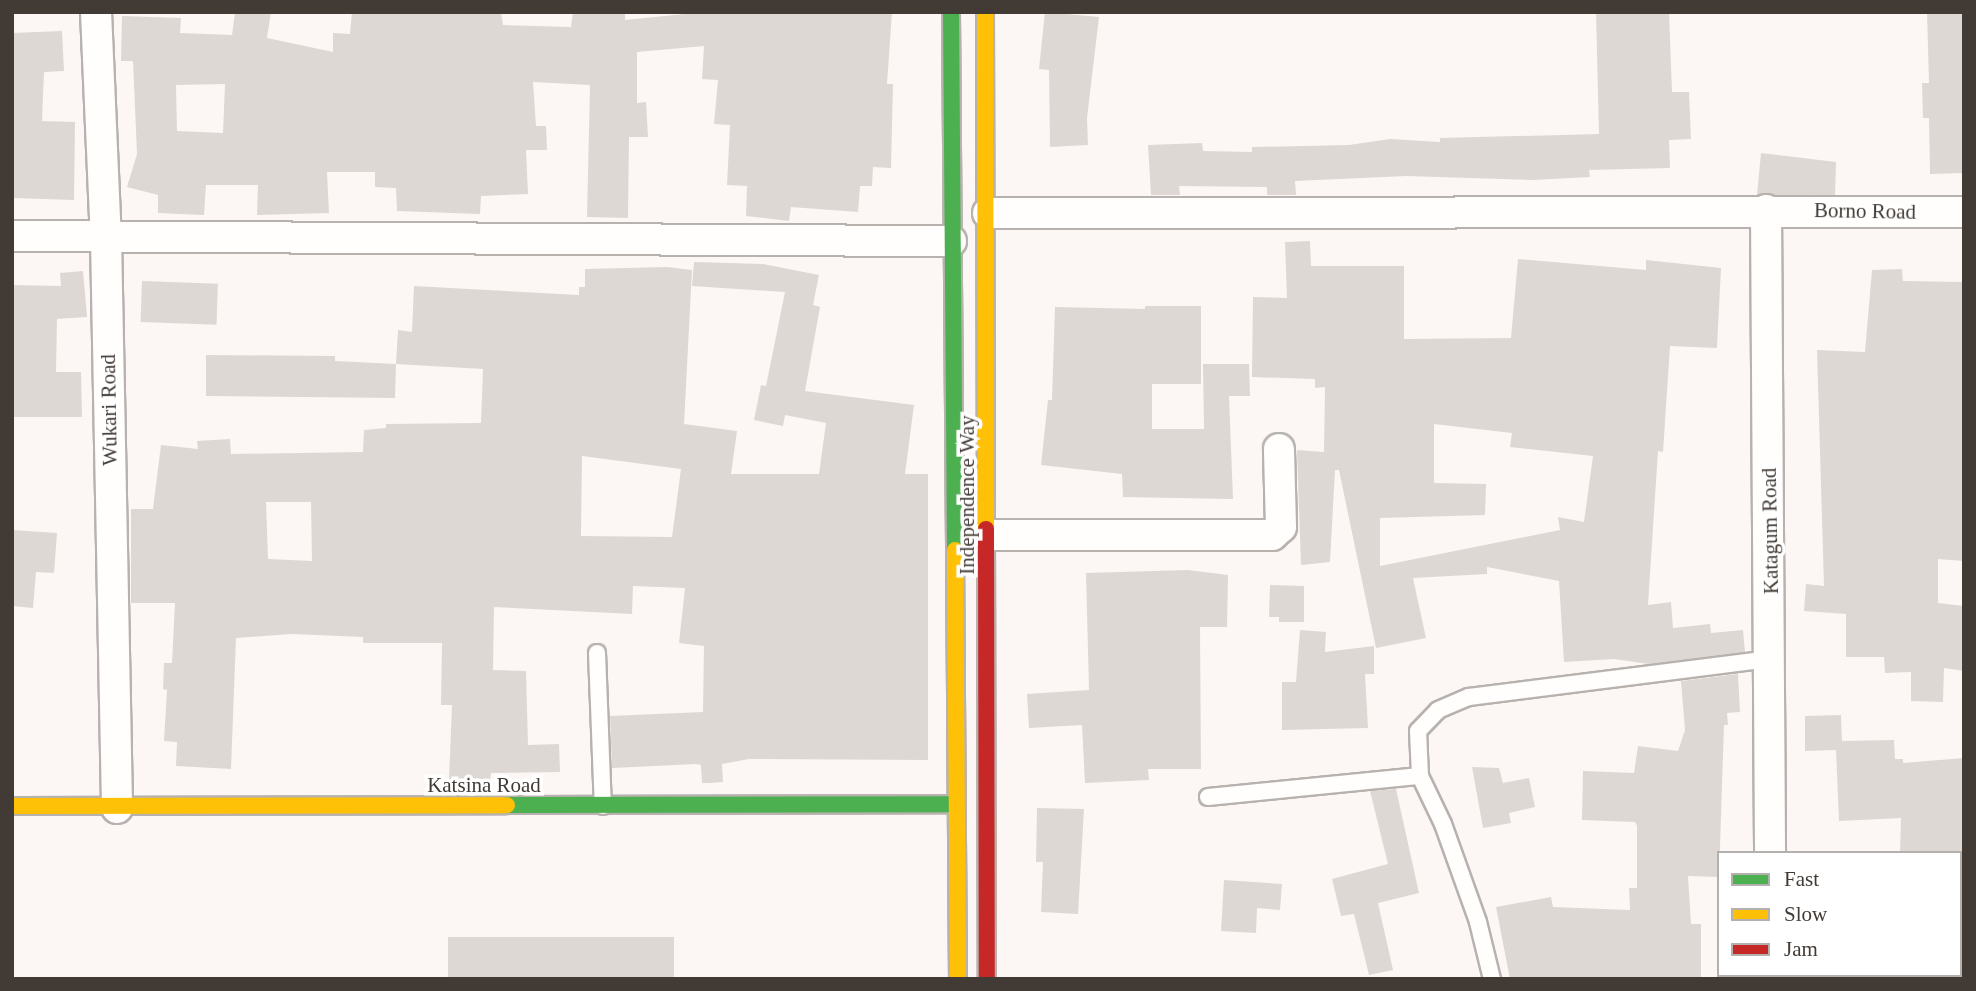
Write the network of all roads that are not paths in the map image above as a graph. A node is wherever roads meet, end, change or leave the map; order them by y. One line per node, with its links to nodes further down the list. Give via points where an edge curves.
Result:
1 (96, 12): 8 (street, Wukari Road)
2 (951, 12): 9 (main road, Independence Way)
3 (985, 12): 6 (main road, Independence Way)
4 (1766, 210): 5 (street, Borno Road); 6 (street, Borno Road); 13 (street, Katagum Road)
5 (1964, 212)
6 (988, 213): 11 (main road, Independence Way)
7 (12, 236): 8 (street)
8 (106, 238): 9 (street); 19 (street, Wukari Road)
9 (951, 241): 16 (main road, Independence Way)
10 (1279, 449): 11 (street, via 1281,527 1272,535)
11 (988, 535): 22 (main road, Independence Way)
12 (597, 653): 18 (lane)
13 (1771, 659): 14 (lane, via 1469,697 1438,710 1418,731); 20 (street, Katagum Road)
14 (1420, 776): 15 (lane); 23 (lane, via 1443,824 1478,922)
15 (1208, 797)
16 (956, 804): 18 (main road, Katsina Road); 21 (main road, Independence Way)
17 (12, 806): 19 (main road, Katsina Road)
18 (603, 806): 19 (main road, Katsina Road)
19 (117, 808)
20 (1770, 851)
21 (958, 979)
22 (987, 979)
23 (1492, 979)

